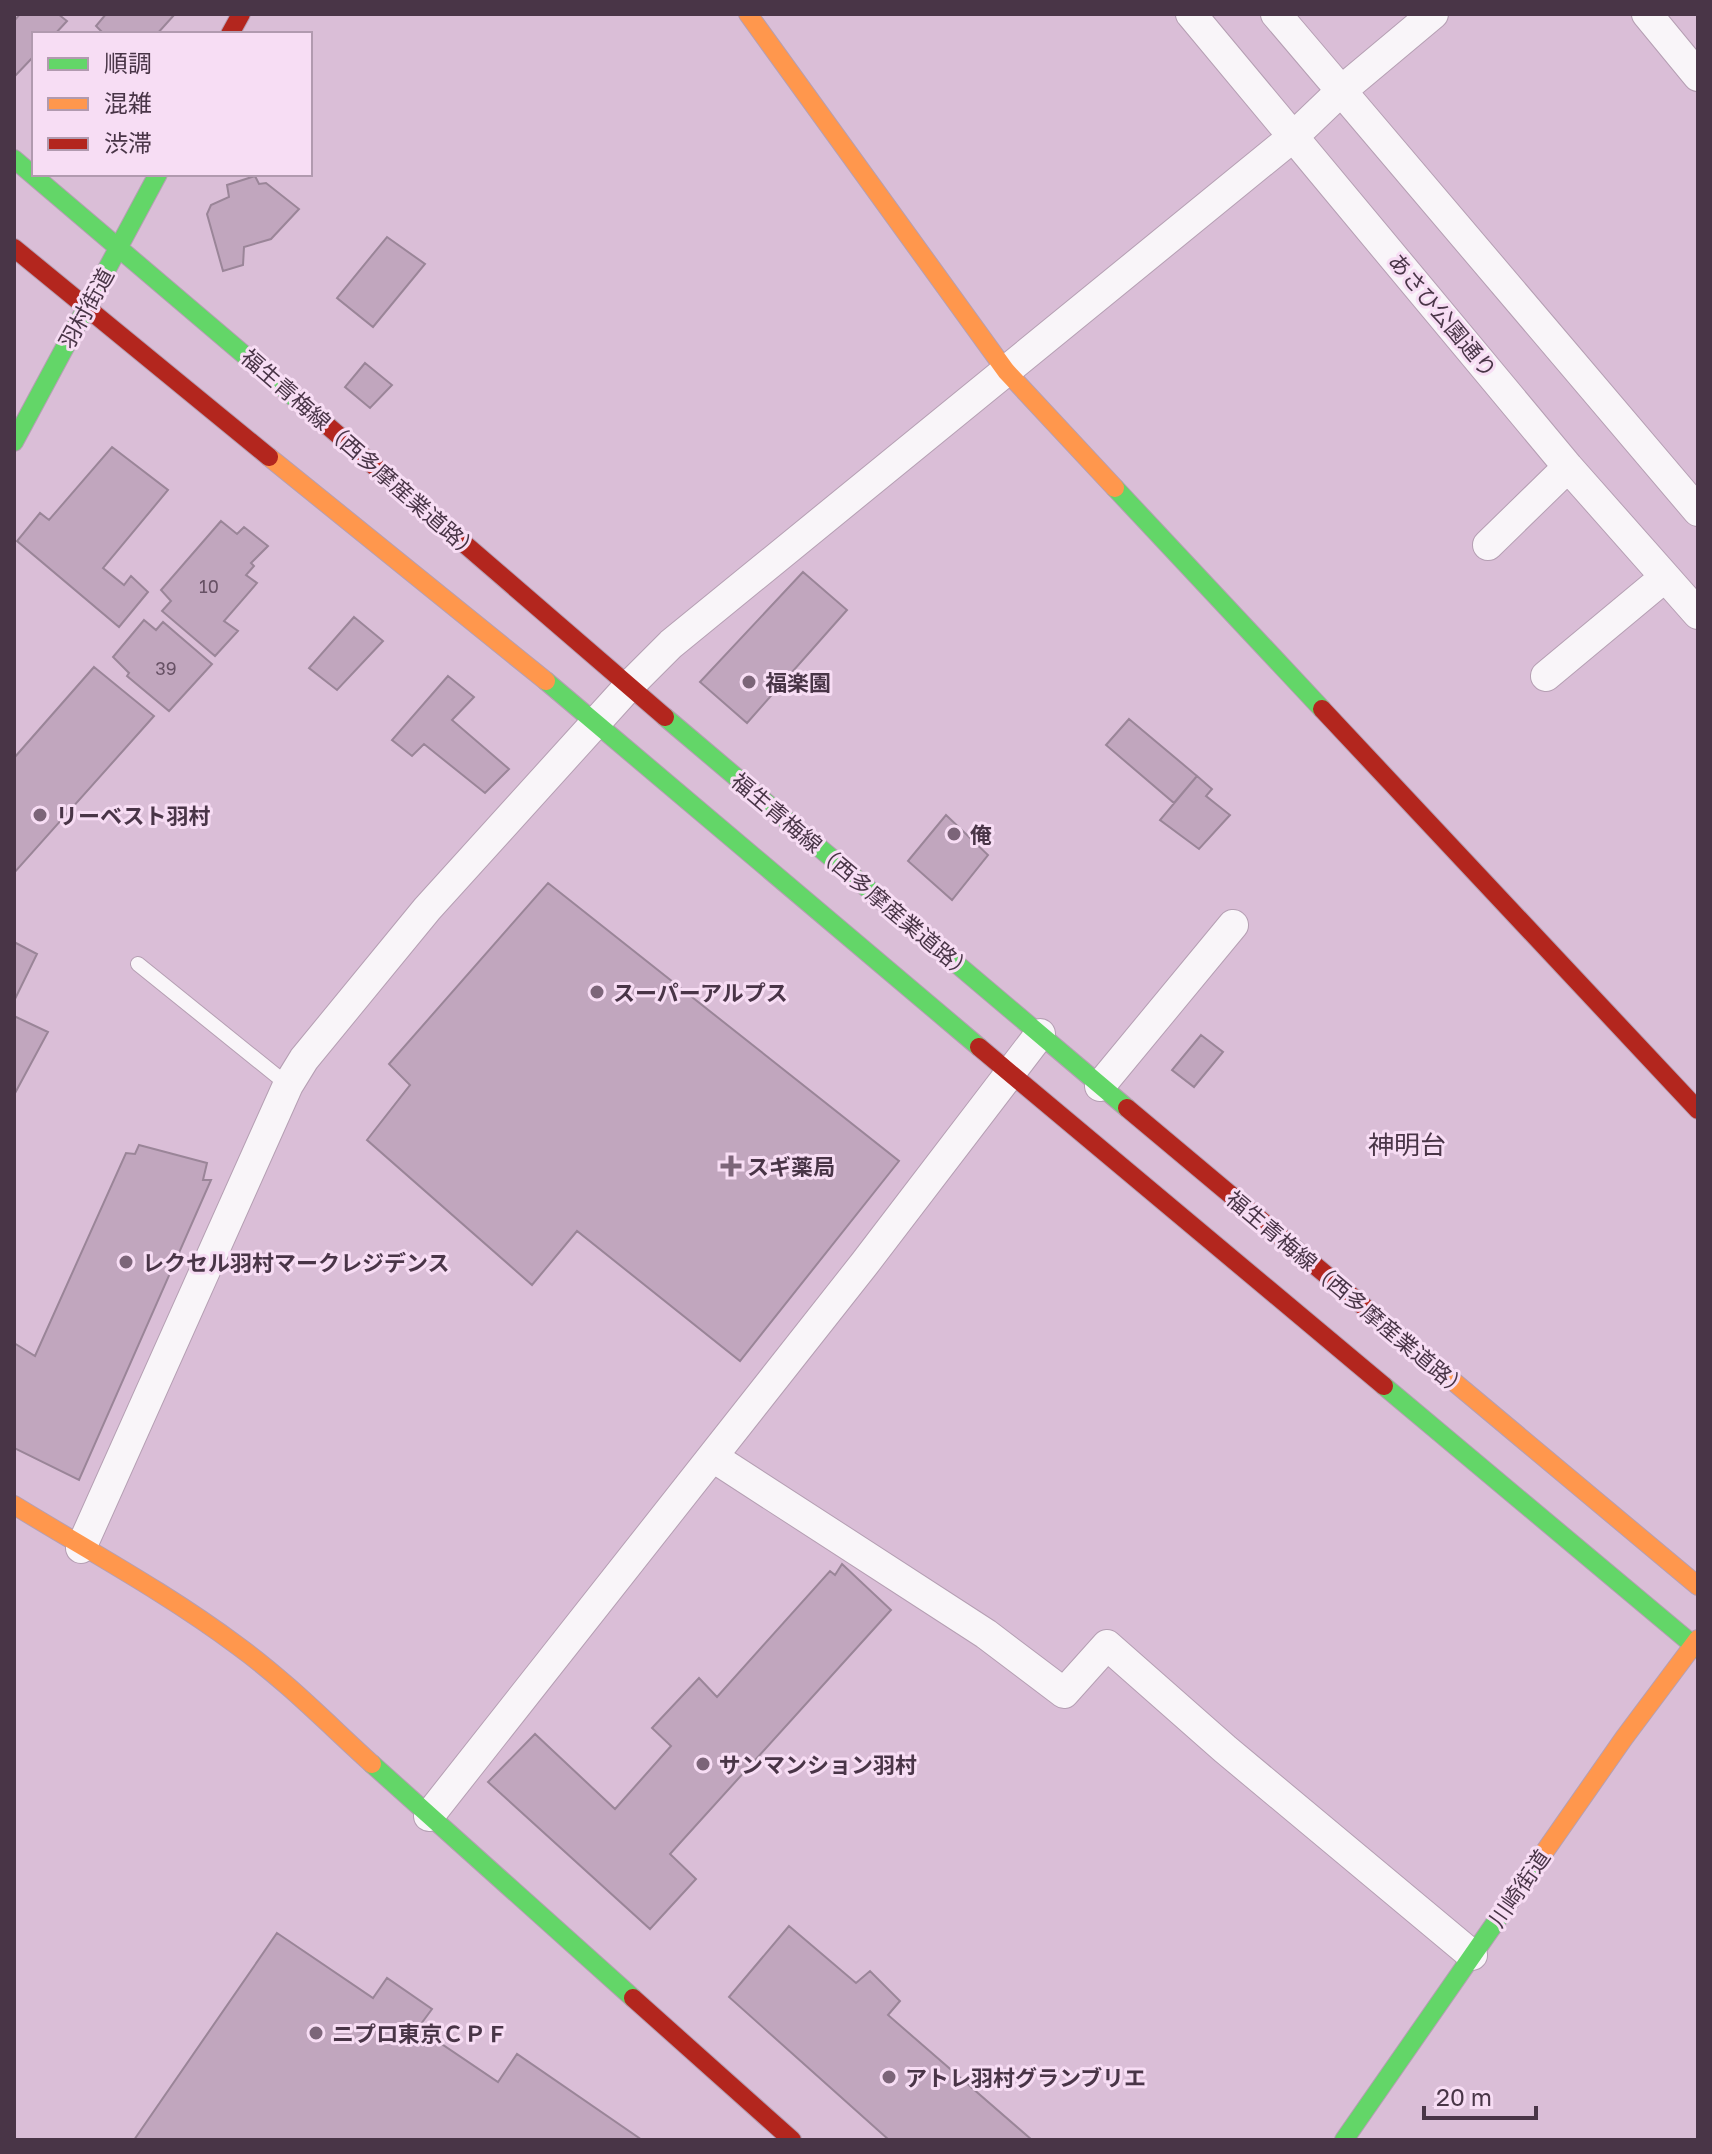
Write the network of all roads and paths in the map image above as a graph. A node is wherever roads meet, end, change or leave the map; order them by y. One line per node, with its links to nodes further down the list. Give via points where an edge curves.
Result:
1 (241, 14): 7 (main road)
2 (748, 14): 18 (main road)
3 (1191, 14): 10 (street, あさひ公園通り)
4 (1276, 14): 9 (street)
5 (1433, 14): 9 (street)
6 (1647, 14): 8 (street)
7 (231, 32)
8 (1698, 76)
9 (1341, 91): 10 (street); 21 (street)
10 (1294, 136): 18 (street); 20 (street, あさひ公園通り)
11 (14, 159): 12 (main road, 福生青梅線（西多摩産業道路）)
12 (32, 174)
13 (35, 176): 15 (main road, 福生青梅線（西多摩産業道路）)
14 (157, 176): 15 (main road, 羽村街道)
15 (120, 246): 17 (main road, 羽村街道); 25 (main road, 福生青梅線（西多摩産業道路）)
16 (14, 248): 17 (main road)
17 (86, 309): 19 (main road, 羽村街道); 26 (main road)
18 (1006, 371): 25 (street, via 671,644); 33 (main road)
19 (14, 442)
20 (1568, 467): 22 (street); 23 (street, あさひ公園通り)
21 (1698, 511)
22 (1488, 545)
23 (1686, 594): 24 (street)
24 (1546, 676)
25 (629, 686): 26 (street); 29 (main road, 福生青梅線（西多摩産業道路）)
26 (596, 722): 30 (main road); 31 (street, via 427,909)
27 (1233, 925): 32 (street)
28 (138, 964): 31 (lane)
29 (1040, 1034): 30 (street); 32 (main road, 福生青梅線（西多摩産業道路）)
30 (1010, 1073): 34 (street); 38 (main road)
31 (288, 1085): 36 (street)
32 (1100, 1086): 37 (main road, 福生青梅線（西多摩産業道路）)
33 (1698, 1110)
34 (713, 1457): 39 (street); 40 (street, via 986,1634 1064,1693 1107,1645)
35 (14, 1505): 36 (main road)
36 (81, 1548): 39 (main road, via 241,1646)
37 (1698, 1586)
38 (1696, 1645): 40 (main road, 川崎街道)
39 (429, 1816): 41 (main road)
40 (1472, 1955): 42 (main road, 川崎街道)
41 (792, 2140)
42 (1344, 2140)

